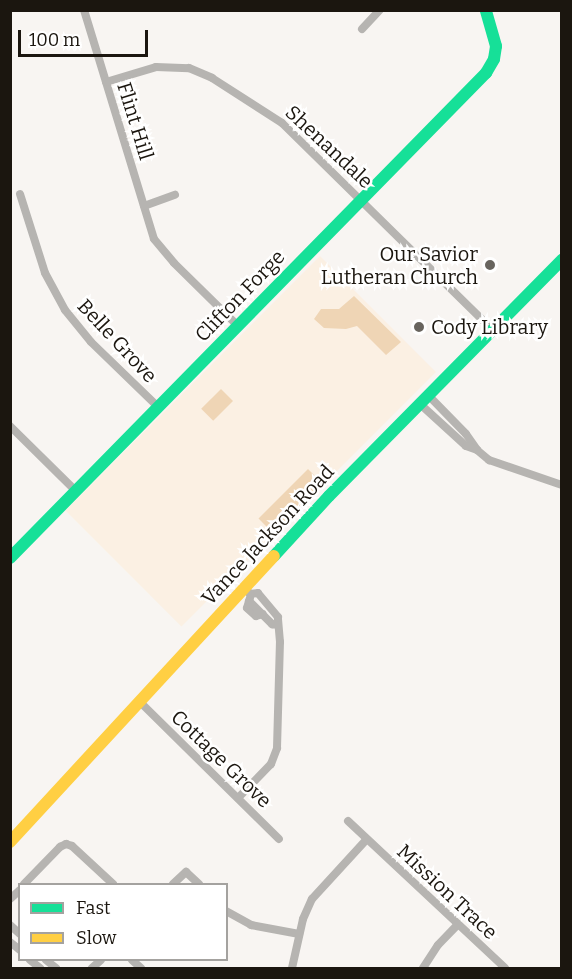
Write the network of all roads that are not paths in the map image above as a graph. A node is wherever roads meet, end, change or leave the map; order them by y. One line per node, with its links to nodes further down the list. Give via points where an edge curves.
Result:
1 (84, 10): 5 (street, Flint Hill)
2 (380, 10): 4 (street)
3 (486, 10): 8 (main road, Clifton Forge, via 494,34 494,59 486,73)
4 (362, 29)
5 (106, 82): 8 (street, Shenandale, via 165,66 205,74 282,123); 9 (street, Flint Hill)
6 (20, 194): 14 (street, Belle Grove, via 45,273 65,310 91,342)
7 (175, 195): 9 (street)
8 (362, 199): 11 (main road, Clifton Forge); 12 (street, Shenandale)
9 (144, 206): 11 (street, Flint Hill, via 154,238 164,252)
10 (561, 260): 12 (main road, Vance Jackson Road)
11 (238, 326): 14 (main road, Clifton Forge)
12 (493, 330): 13 (main road, Vance Jackson Road)
13 (424, 400): 16 (street, via 466,447 503,466); 19 (main road, Vance Jackson Road, via 329,496)
14 (158, 407): 17 (main road, Clifton Forge)
15 (10, 426): 17 (street)
16 (561, 485)
17 (76, 491): 18 (main road, Clifton Forge)
18 (10, 558)
19 (248, 594): 20 (street, via 258,593 266,601 278,617); 20 (street, via 247,608); 21 (main road, Vance Jackson Road)
20 (278, 625): 22 (street, via 277,748 271,764)
21 (140, 702): 22 (street, Cottage Grove); 26 (main road, Vance Jackson Road)
22 (238, 798): 24 (street, Cottage Grove)
23 (348, 821): 25 (street, Mission Trace)
24 (279, 839)
25 (367, 839): 32 (street, Mission Trace); 33 (street, via 312,899)
26 (10, 842)
27 (26, 883): 28 (street, via 66,844)
28 (111, 883)
29 (175, 883): 30 (street, via 186,872)
30 (197, 883)
31 (228, 911): 33 (street, via 251,925)
32 (458, 924): 35 (street); 36 (street, Mission Trace)
33 (299, 934): 34 (street)
34 (292, 969)
35 (423, 969)
36 (505, 969)

